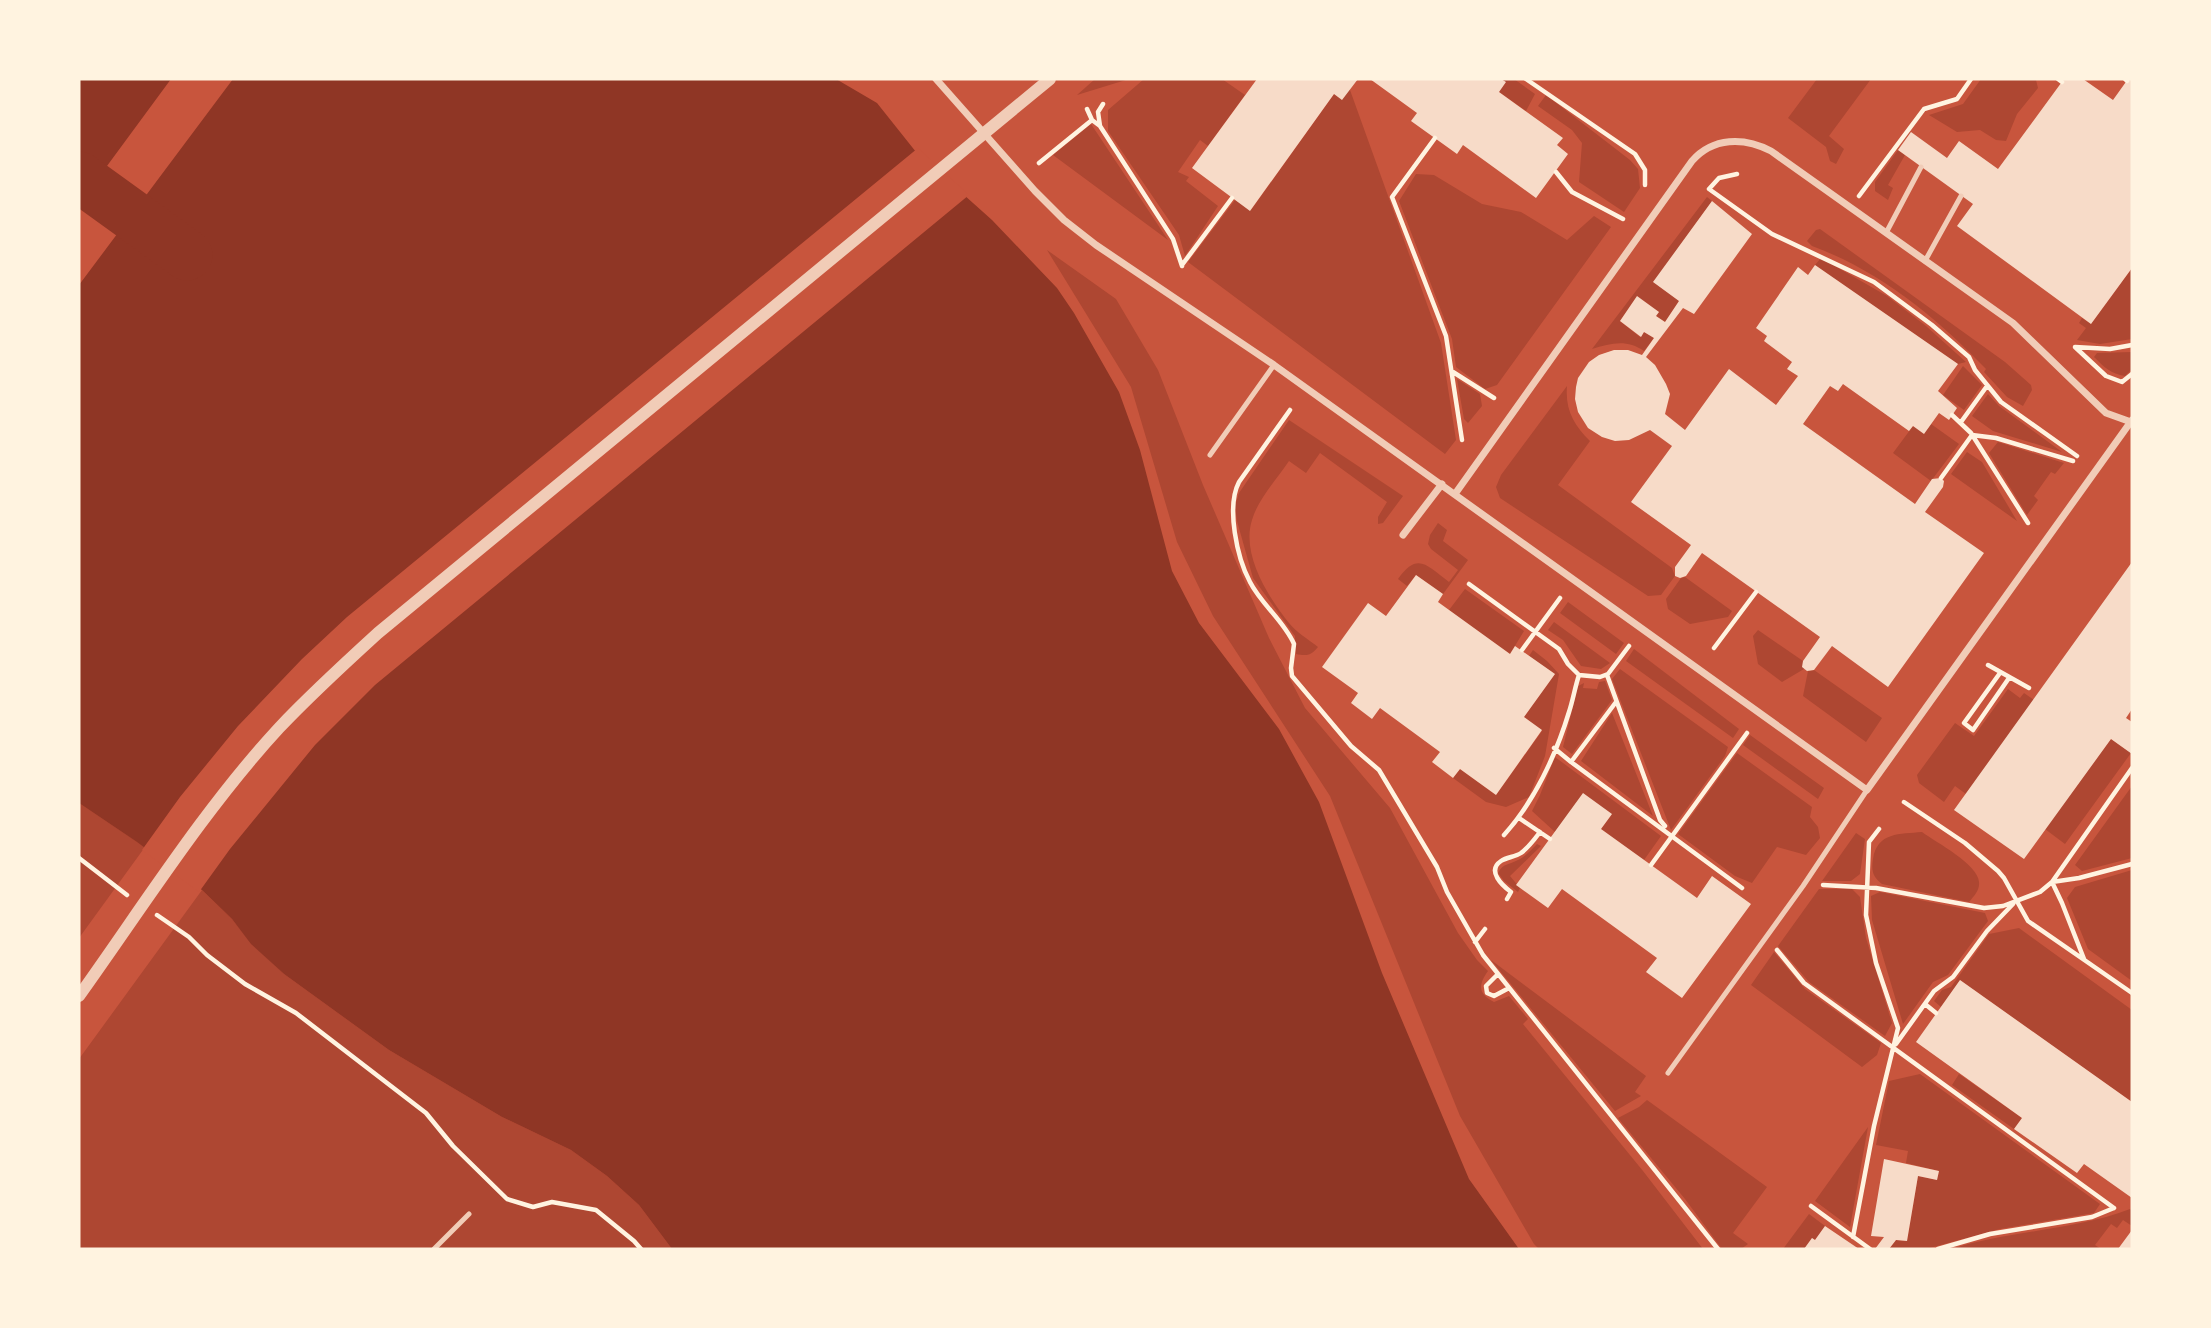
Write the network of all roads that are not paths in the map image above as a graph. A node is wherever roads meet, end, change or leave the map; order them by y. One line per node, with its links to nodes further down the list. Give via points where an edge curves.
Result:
1 (936, 79): 7 (street, via 1064,220)
2 (1050, 79): 14 (street, via 329,678 229,787)
3 (1921, 167): 5 (lane)
4 (1961, 196): 6 (lane)
5 (1886, 233): 6 (street); 11 (street, via 1756,144 1725,141 1698,153)
6 (1925, 261): 8 (street, via 2013,323 2106,413)
7 (1273, 365): 9 (lane); 10 (street)
8 (2132, 422): 13 (street)
9 (1210, 455)
10 (1442, 484): 11 (street); 12 (street)
11 (1455, 494): 13 (street)
12 (1403, 535)
13 (1867, 790): 15 (lane)
14 (79, 996)
15 (1668, 1073)
16 (469, 1214): 17 (lane)
17 (434, 1249)

